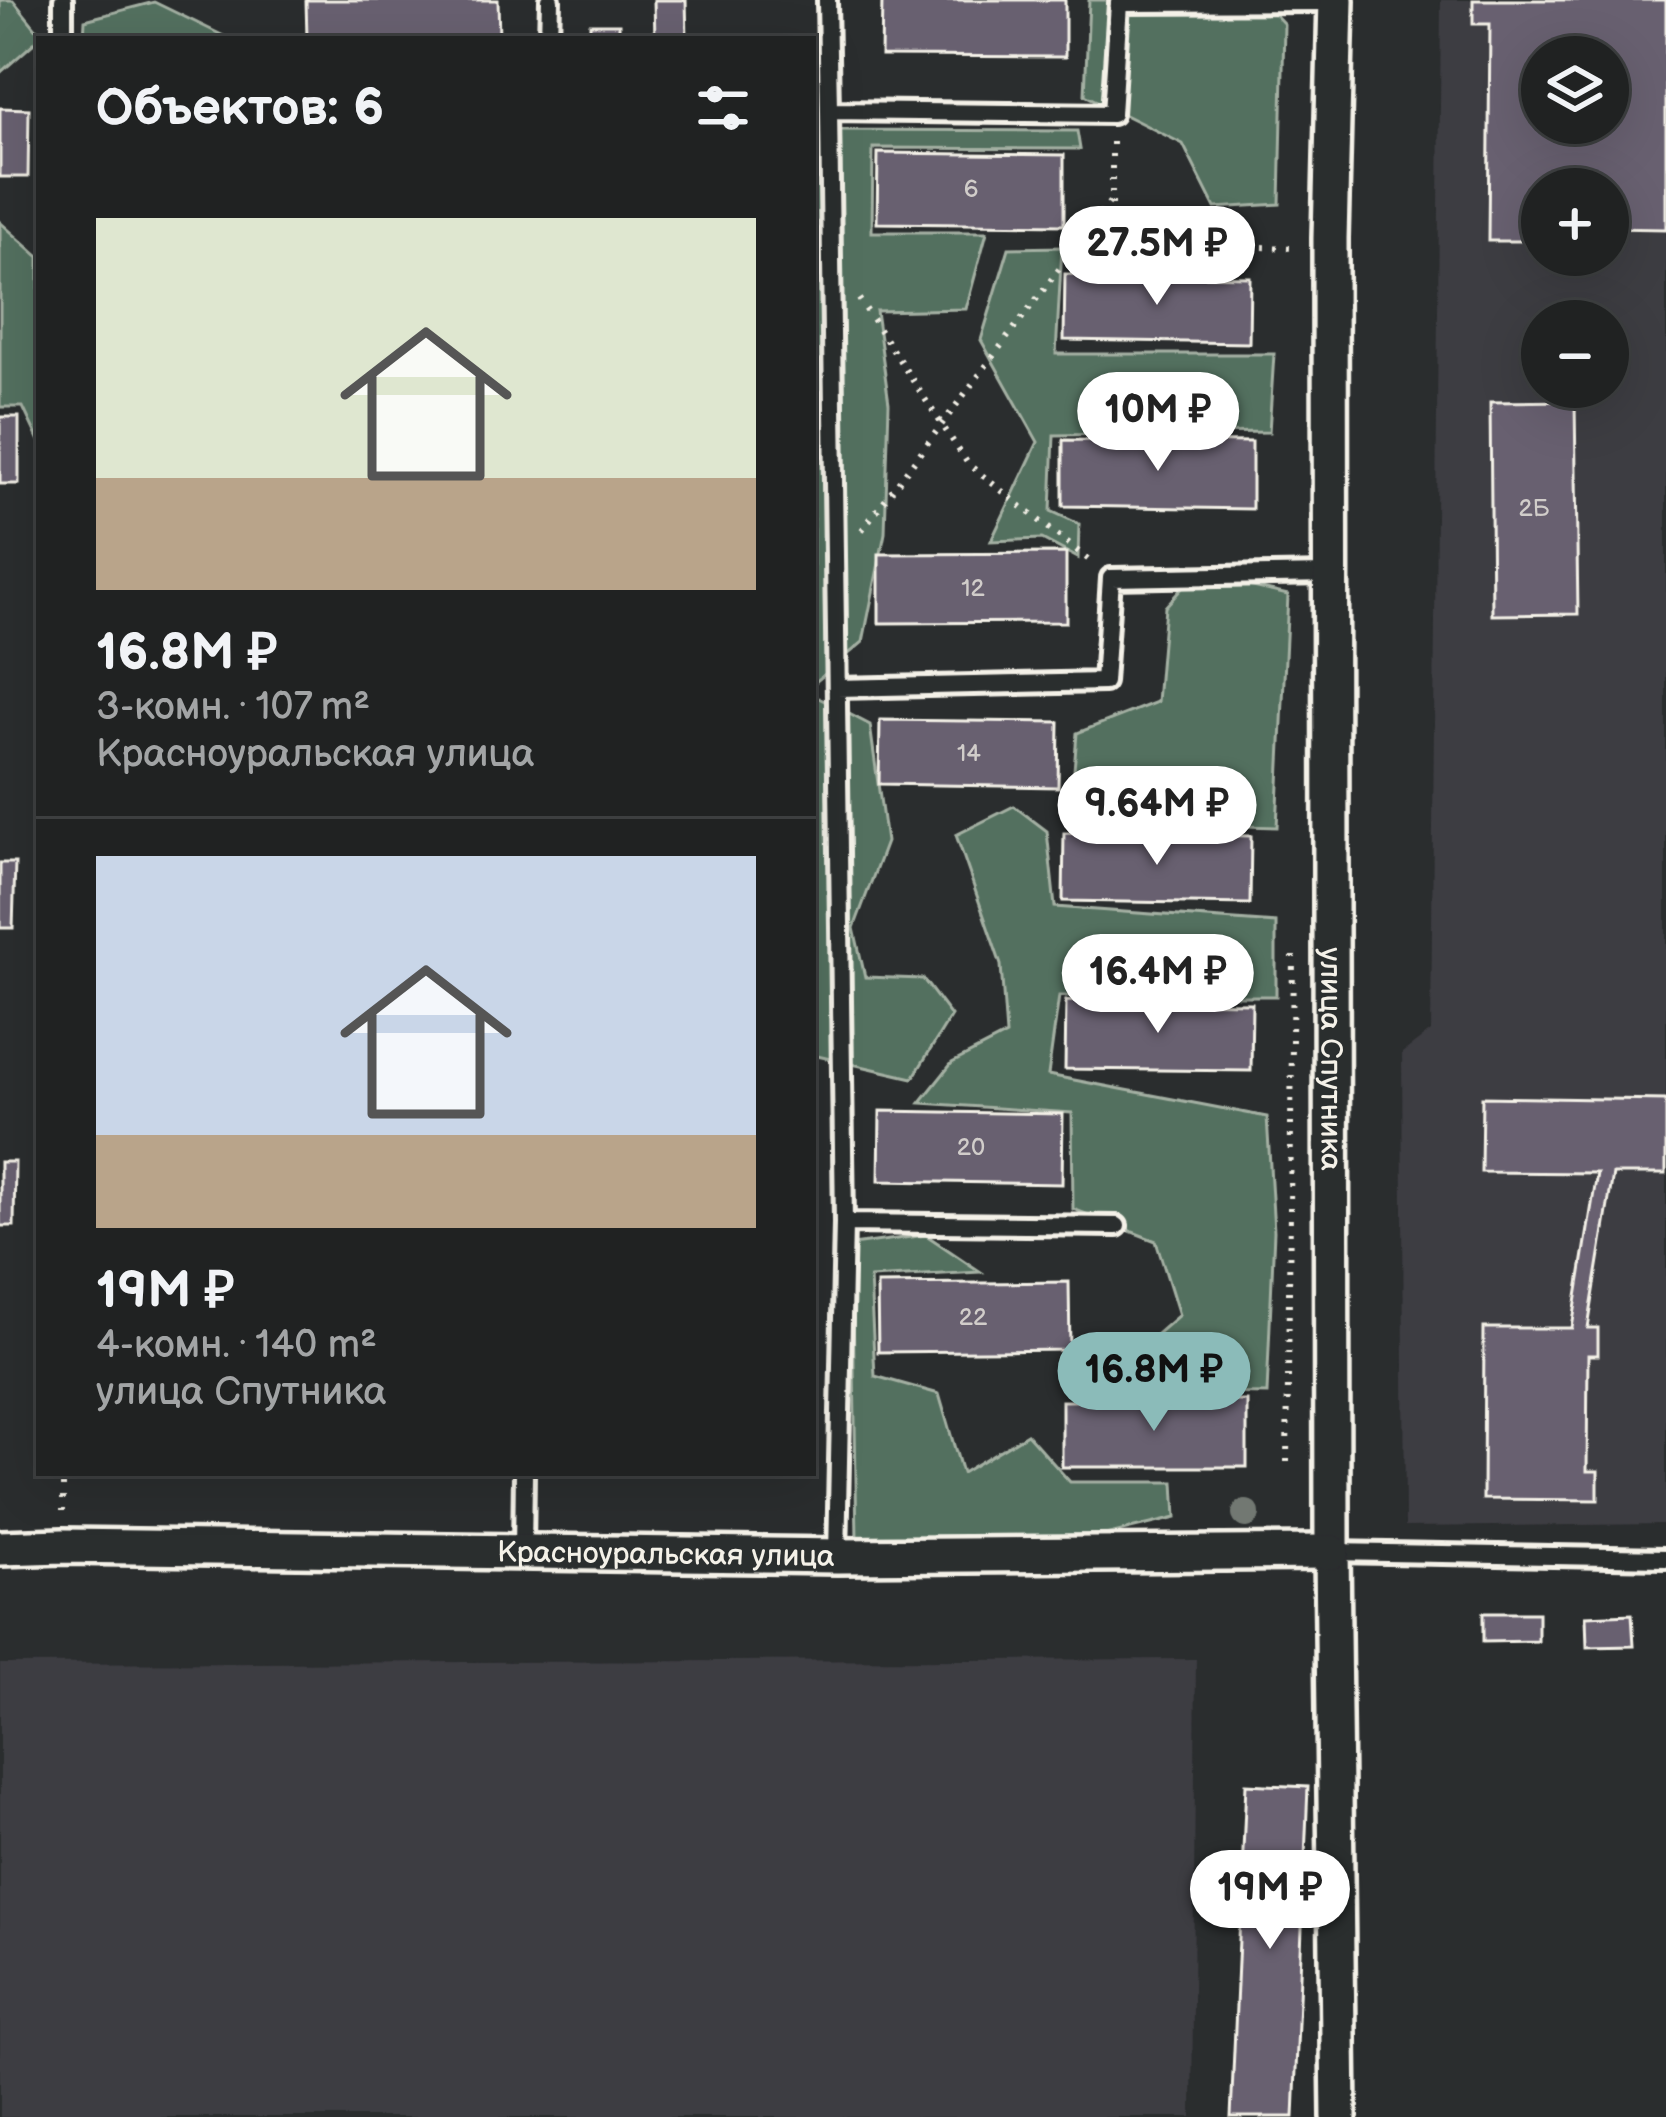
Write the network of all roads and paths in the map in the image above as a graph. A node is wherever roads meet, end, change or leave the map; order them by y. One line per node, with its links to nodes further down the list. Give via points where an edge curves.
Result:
1 (63, 0): 5 (lane)
2 (550, 0): 6 (lane)
3 (827, 0): 7 (lane)
4 (1336, 1): 8 (lane, via 1119,2); 14 (street, улица Спутника)
5 (63, 36)
6 (549, 36)
7 (829, 111): 8 (lane); 11 (lane)
8 (1112, 114): 9 (path)
9 (1112, 199): 10 (path, via 1112,243); 12 (path)
10 (1300, 248)
11 (831, 255): 12 (path); 13 (lane)
12 (940, 427): 13 (path); 15 (path, via 968,464)
13 (835, 566): 16 (lane)
14 (1330, 574): 15 (lane); 22 (street, улица Спутника)
15 (1111, 578): 16 (lane, via 1104,682)
16 (837, 688): 17 (lane)
17 (844, 1223): 18 (lane); 23 (lane)
18 (1117, 1226)
19 (524, 1476): 21 (lane)
20 (0, 1548): 21 (street, Красноуральская улица)
21 (523, 1552): 23 (street, Красноуральская улица)
22 (1333, 1552): 23 (street, Красноуральская улица); 24 (lane); 25 (street, улица Спутника)
23 (837, 1556)
24 (1666, 1558)
25 (1339, 2117)

